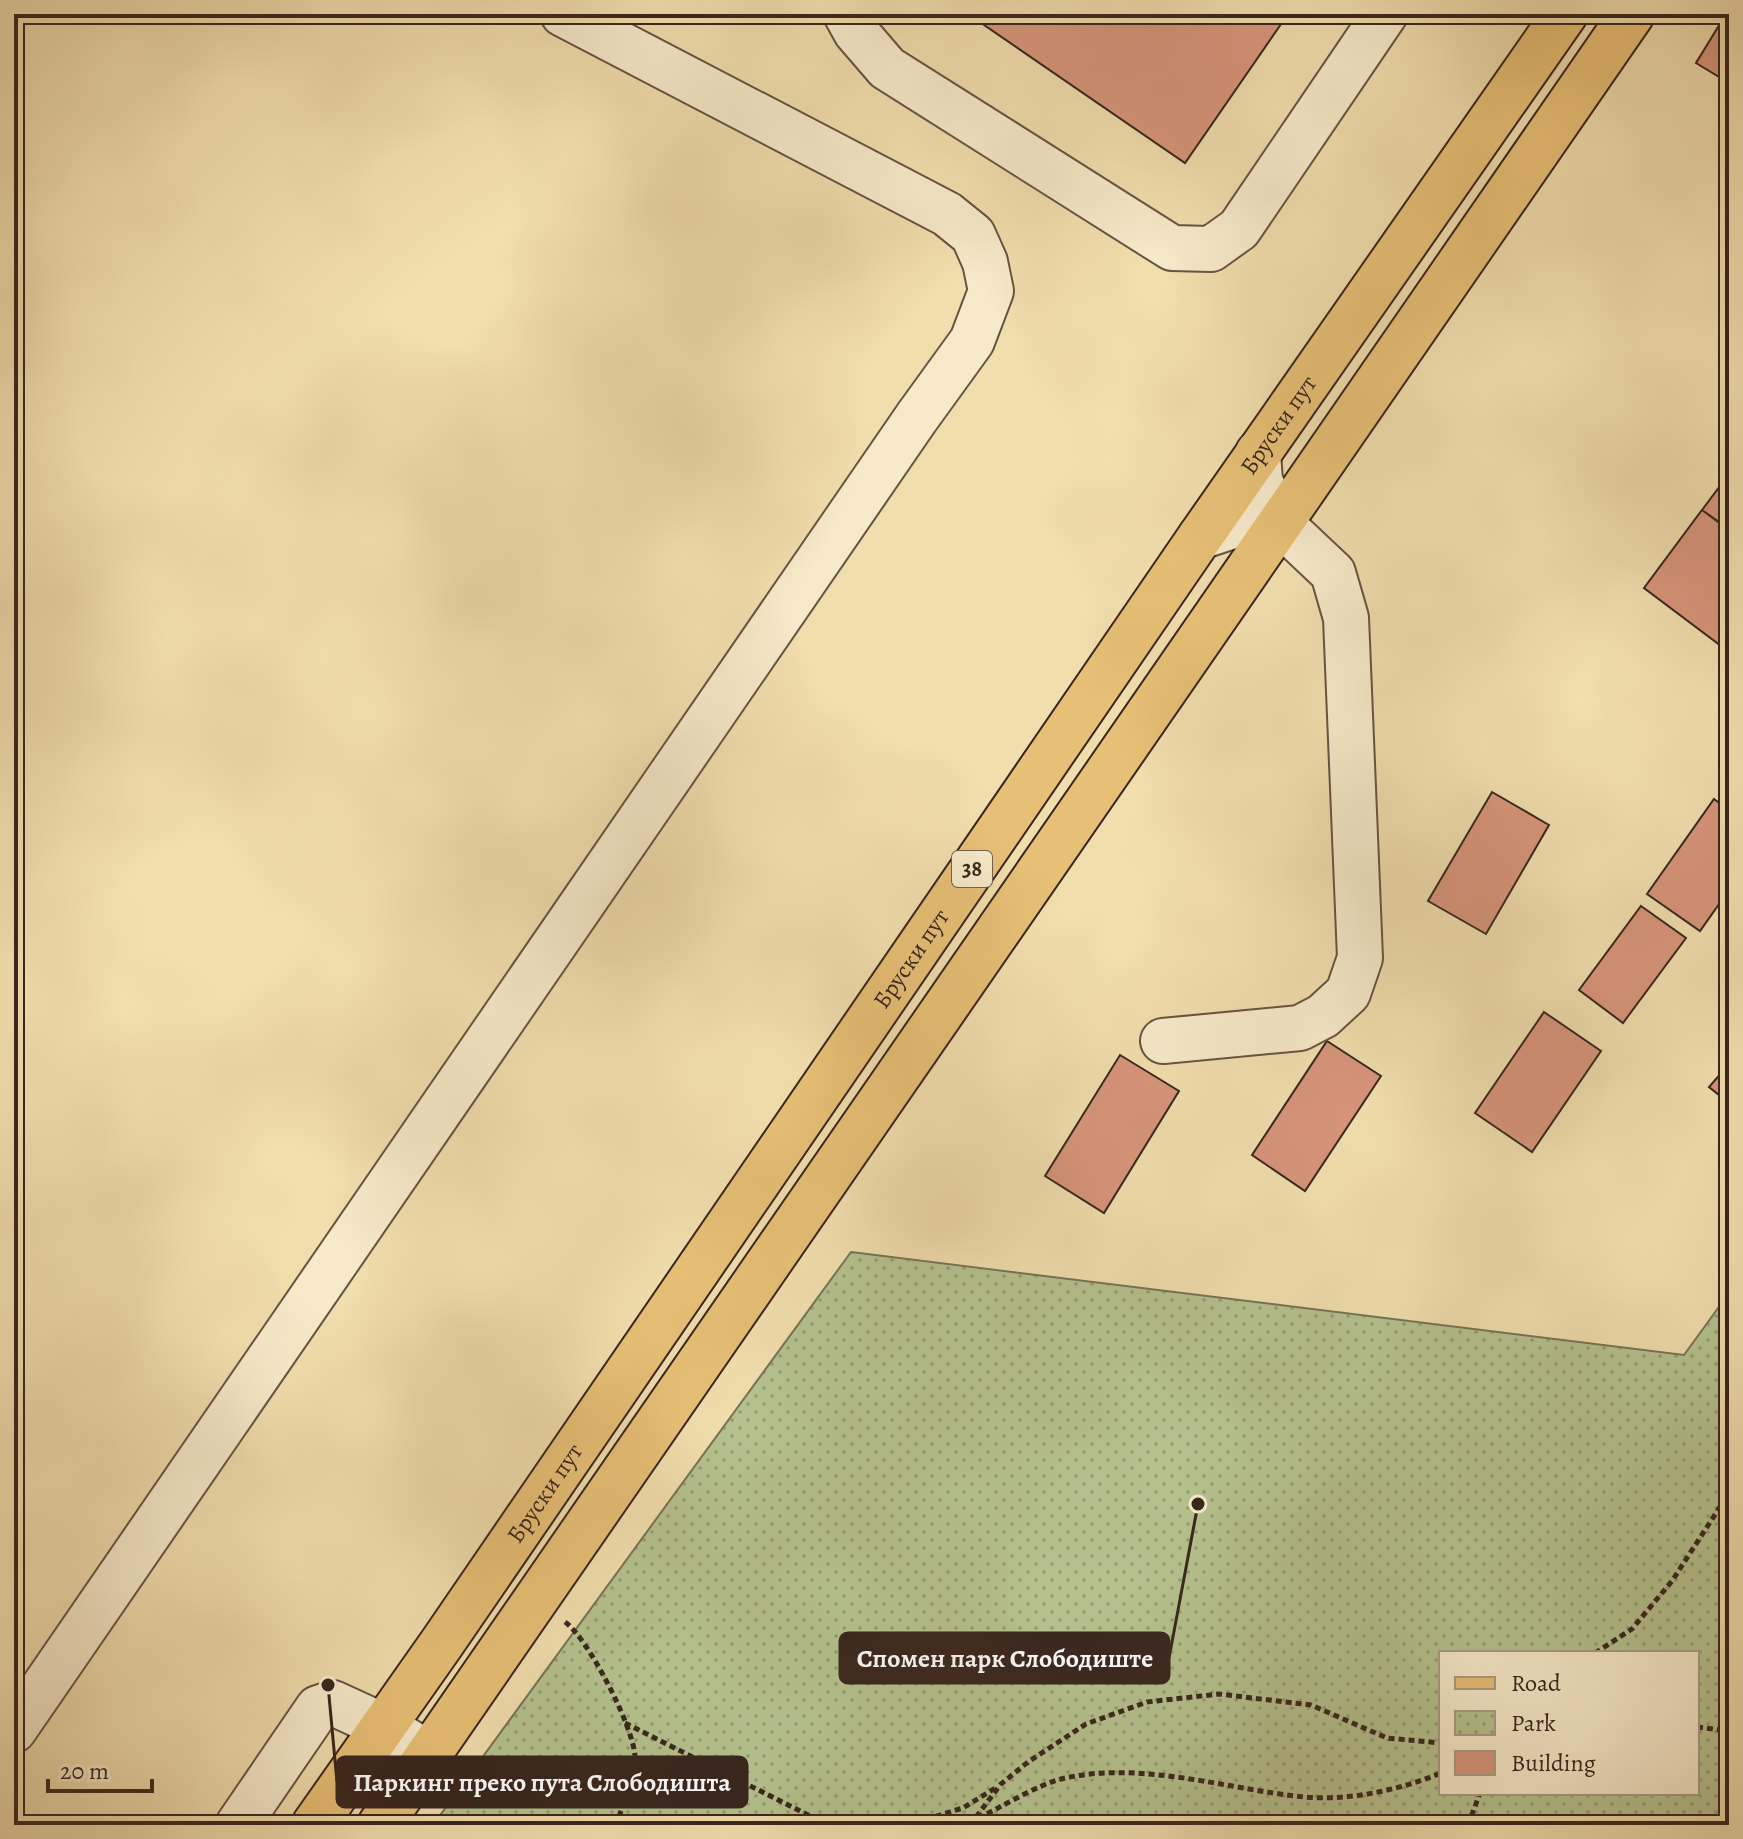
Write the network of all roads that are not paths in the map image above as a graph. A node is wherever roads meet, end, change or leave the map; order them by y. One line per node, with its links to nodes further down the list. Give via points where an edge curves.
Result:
1 (563, 14): 11 (street, via 947,214 973,235 991,291 972,341)
2 (846, 14): 3 (street, via 887,68 1172,248 1211,249 1239,229)
3 (1385, 14)
4 (1565, 14): 6 (main road, Бруски пут / 38)
5 (1632, 14): 7 (main road, 38)
6 (1258, 453): 7 (street, via 1260,481); 8 (main road, Бруски пут / 38)
7 (1281, 524): 8 (street, via 1242,523); 9 (street, via 1333,573 1346,618 1360,958 1348,993 1300,1028); 12 (main road, 38)
8 (1200, 537): 10 (main road, Бруски пут / 38)
9 (1163, 1041)
10 (383, 1726): 12 (street); 13 (street, via 333,1703 318,1708); 14 (main road, Бруски пут / 38)
11 (14, 1730)
12 (430, 1755): 15 (main road, 38)
13 (238, 1825)
14 (314, 1825)
15 (380, 1825)

